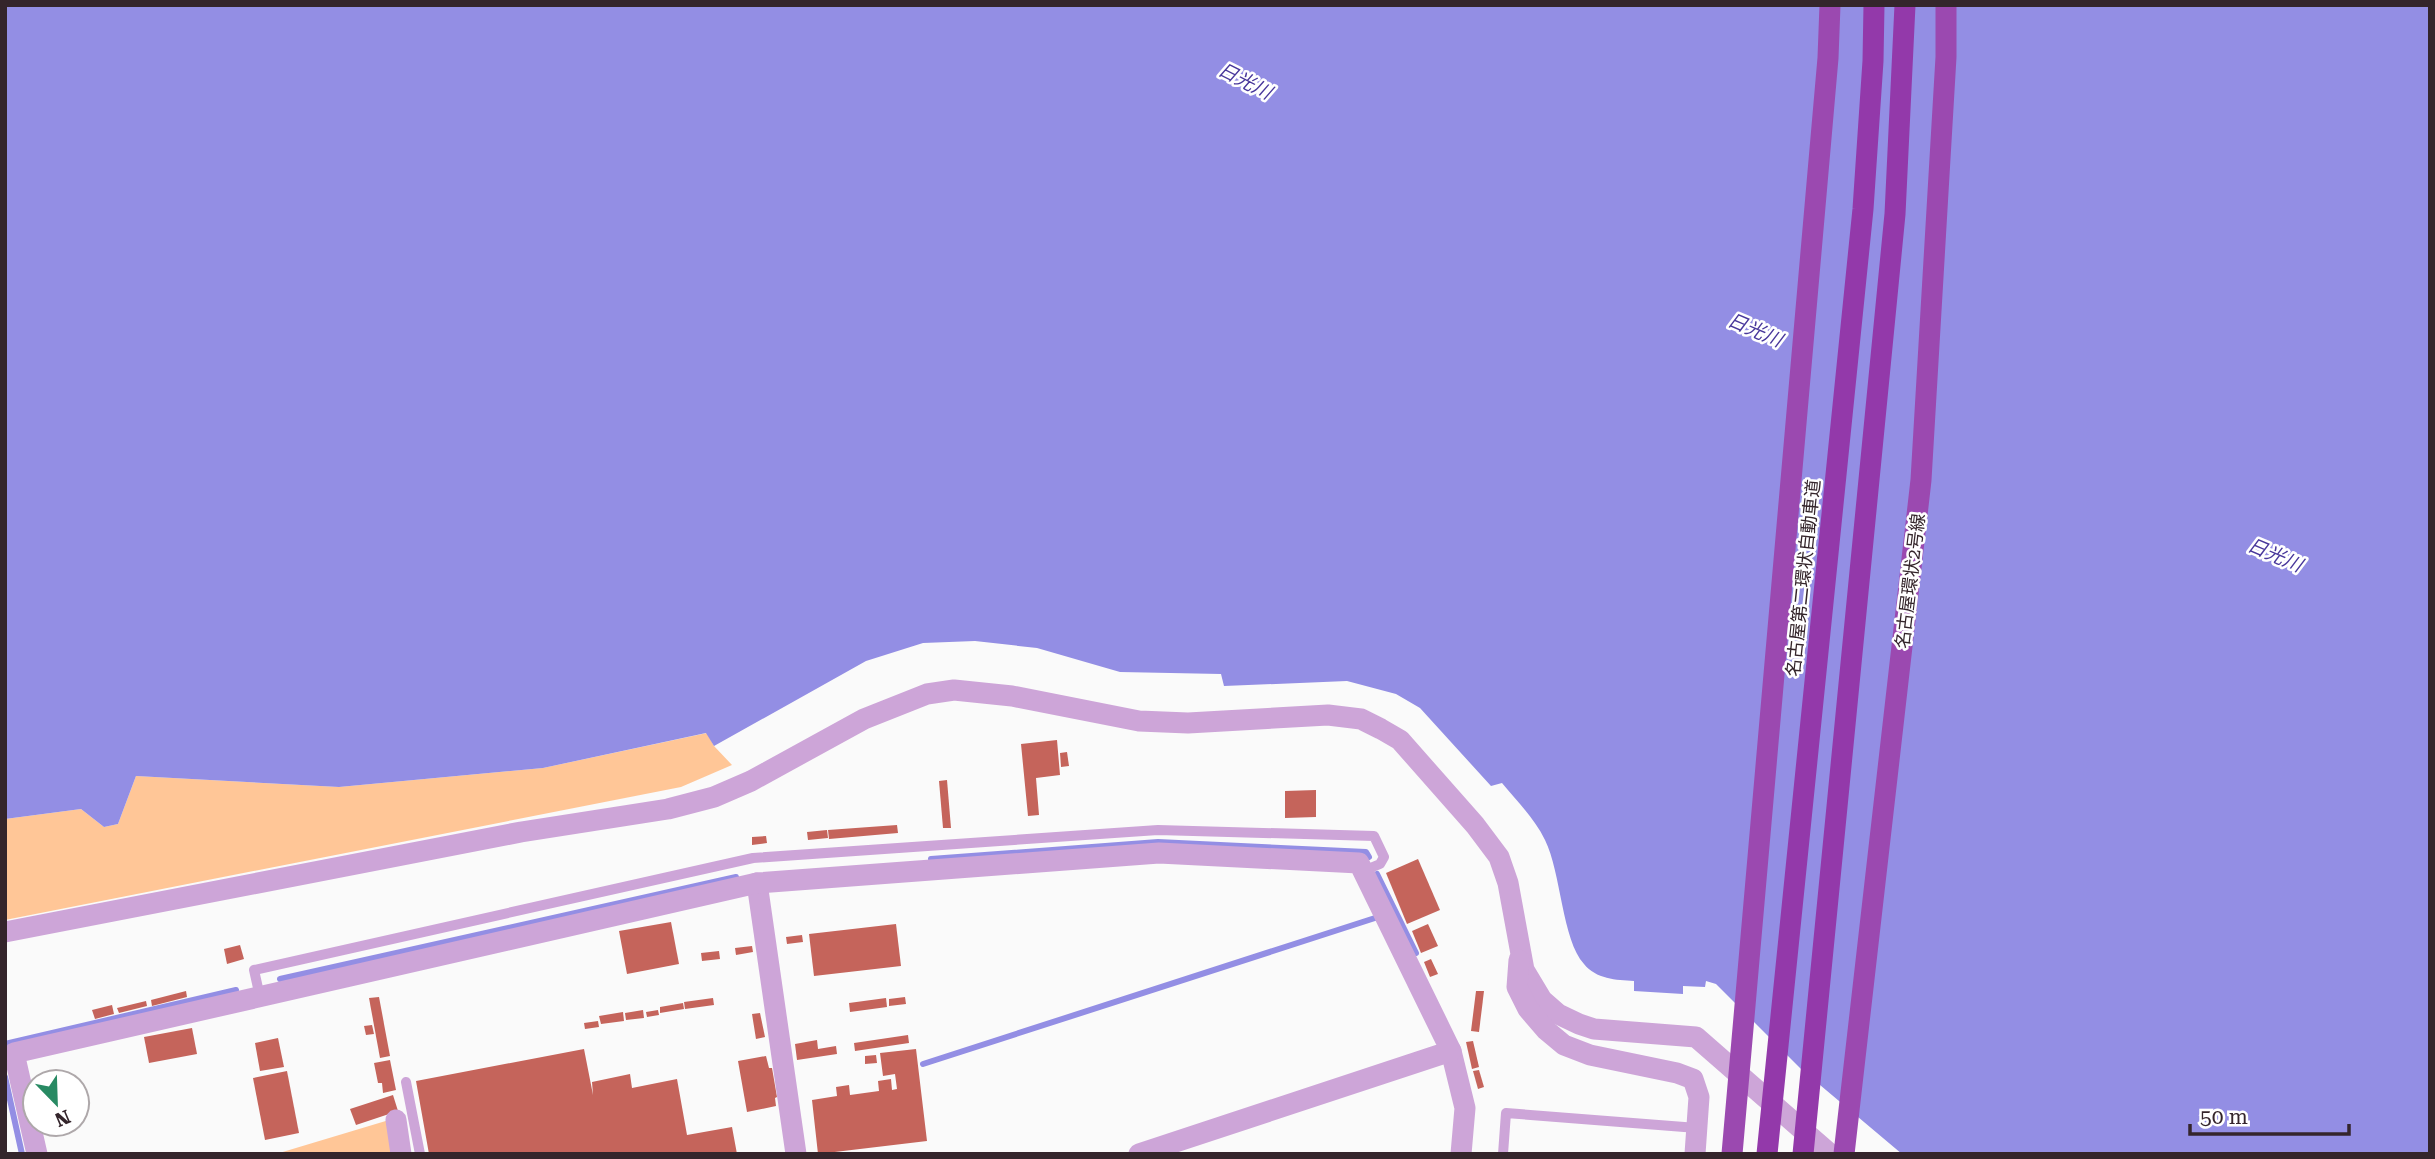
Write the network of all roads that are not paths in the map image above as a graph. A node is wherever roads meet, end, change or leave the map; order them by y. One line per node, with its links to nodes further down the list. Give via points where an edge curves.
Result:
1 (1830, 5): 23 (highway, bridge)
2 (1874, 5): 24 (highway, 名古屋第二環状自動車道, bridge, via 1863,209)
3 (1905, 5): 25 (highway, bridge, via 1895,214)
4 (1946, 5): 27 (highway, 名古屋環状2号線, via 1921,480)
5 (753, 858): 6 (lane, via 1158,830 1374,835 1384,856 1380,864); 7 (lane); 10 (lane, via 254,970)
6 (1363, 871): 7 (street, via 1359,863 1159,853); 11 (street)
7 (757, 883): 10 (street); 18 (street)
8 (5, 932): 9 (street, via 521,832 668,809 715,797 751,781 864,719 927,694 954,690 1012,696 1139,721 1188,723 1328,715 1361,719 1400,740 1499,857)
9 (1520, 948): 14 (street, via 1517,987 1546,1030 1564,1045 1590,1055 1693,1079 1699,1097); 26 (street, via 1524,970 1542,1000 1558,1014 1594,1029 1696,1037)
10 (260, 997): 15 (street, via 14,1053)
11 (1451, 1051): 19 (street); 20 (street, via 1465,1108)
12 (406, 1082): 17 (lane)
13 (396, 1120): 16 (street)
14 (1697, 1128): 21 (lane, via 1506,1113); 22 (street)
15 (37, 1154)
16 (401, 1154)
17 (420, 1154)
18 (796, 1154)
19 (1139, 1154)
20 (1461, 1154)
21 (1503, 1154)
22 (1695, 1154)
23 (1732, 1154)
24 (1767, 1154)
25 (1803, 1154)
26 (1830, 1154)
27 (1844, 1154)

